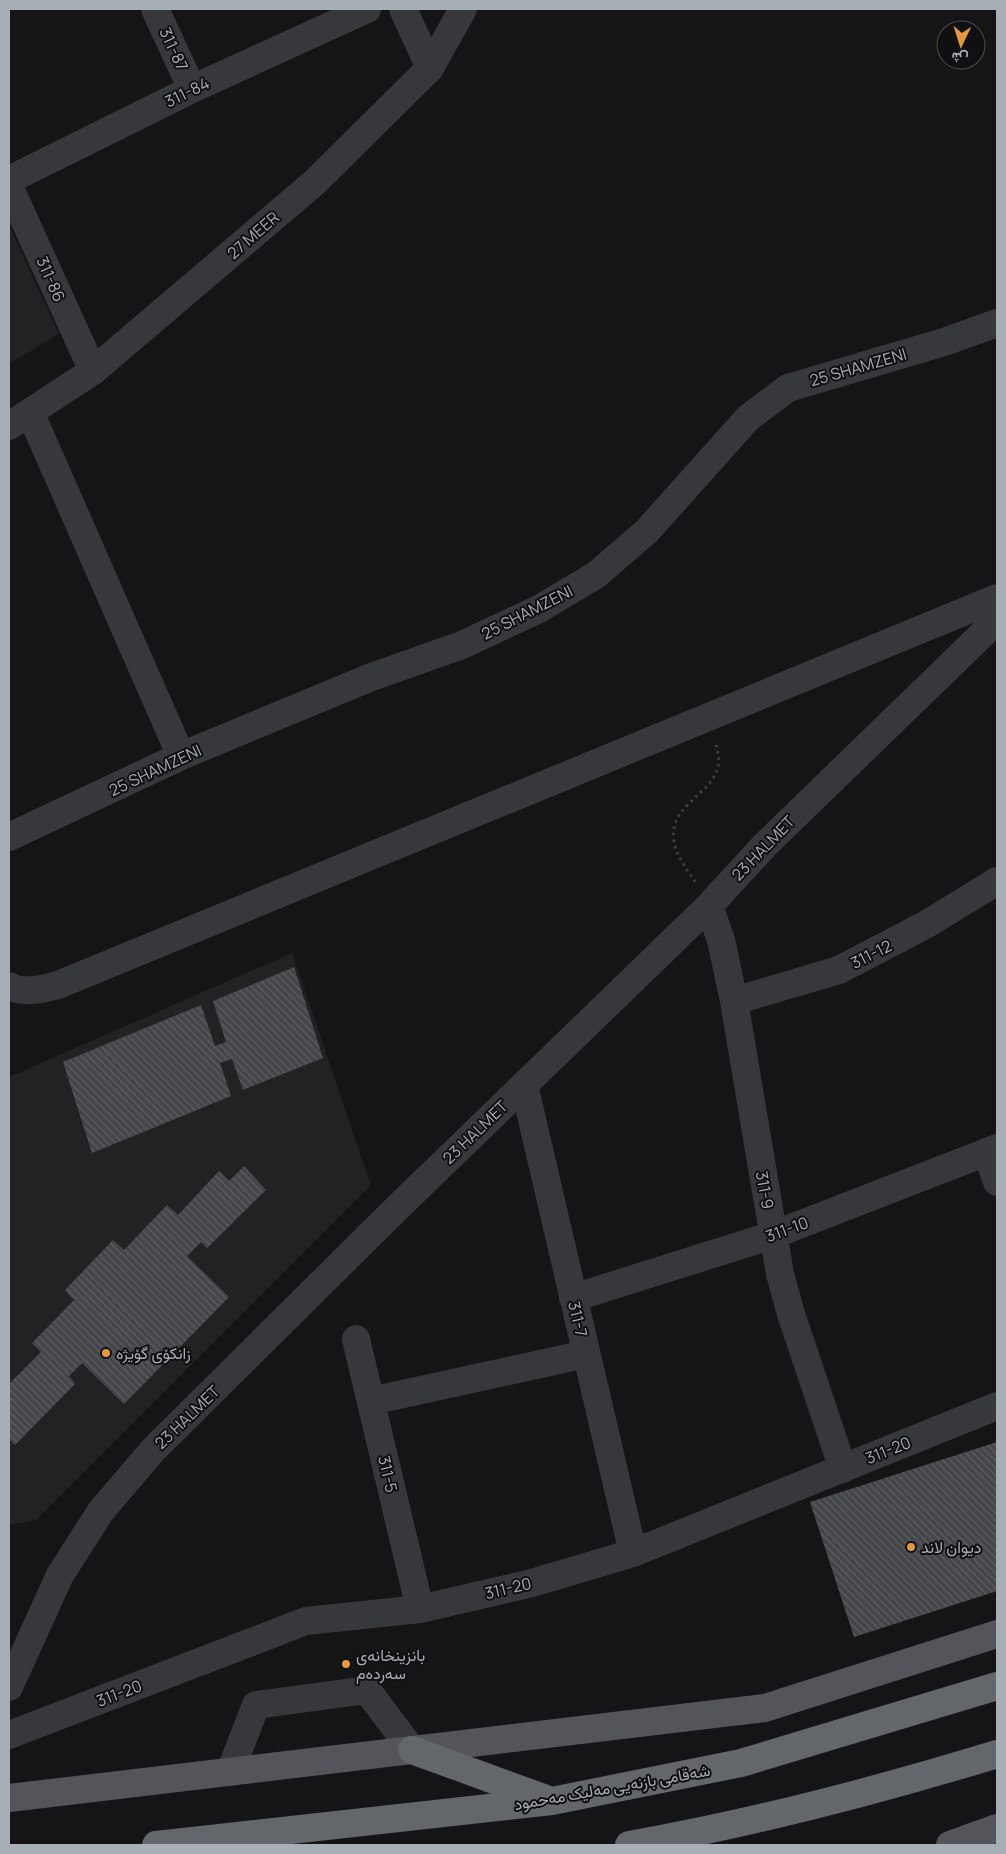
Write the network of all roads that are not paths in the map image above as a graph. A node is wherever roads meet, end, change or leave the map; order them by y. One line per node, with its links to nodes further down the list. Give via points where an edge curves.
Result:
1 (155, 9): 6 (street, 311-87)
2 (367, 9): 6 (street, 311-84)
3 (403, 9): 5 (street)
4 (463, 9): 5 (street, 27 MEER)
5 (430, 68): 10 (street, 27 MEER, via 315,182)
6 (192, 89): 7 (street, 311-84)
7 (9, 180)
8 (9, 186): 10 (street, 311-86)
9 (997, 324): 14 (street, 25 SHAMZENI, via 788,388 748,418 647,531 596,575 539,608 462,645 370,678)
10 (93, 372): 11 (street, 27 MEER)
11 (20, 419): 14 (street)
12 (997, 598): 18 (street, via 58,985 37,990)
13 (997, 620): 17 (street, 23 HALMET, via 765,844)
14 (181, 756): 15 (street, 25 SHAMZENI)
15 (9, 838)
16 (997, 881): 19 (street, 311-12, via 928,924 839,970)
17 (709, 906): 19 (street, 311-9, via 721,940); 20 (street, 23 HALMET)
18 (9, 986)
19 (734, 1001): 23 (street, 311-9)
20 (524, 1085): 24 (street, 311-7); 33 (street, 23 HALMET, via 153,1450 101,1510 65,1567)
21 (992, 1151): 22 (street); 23 (street, 311-10)
22 (997, 1182)
23 (773, 1235): 24 (street, 311-10); 29 (street, 311-9, via 791,1314)
24 (573, 1298): 26 (street, 311-7)
25 (356, 1339): 27 (street, 311-5)
26 (586, 1354): 27 (street); 30 (street, 311-7)
27 (371, 1401): 31 (street, 311-5)
28 (997, 1406): 29 (street, 311-20)
29 (843, 1469): 30 (street, 311-20)
30 (634, 1553): 31 (street, 311-20, via 532,1583)
31 (420, 1608): 35 (street, 311-20, via 306,1621)
32 (997, 1634): 36 (main road, via 765,1708)
33 (9, 1681)
34 (997, 1686): 40 (highway, شەقامی بازنەیی مەلیک مەحمود, via 741,1763)
35 (9, 1734)
36 (412, 1750): 38 (main road); 38 (street, via 367,1690 256,1705); 40 (highway)
37 (997, 1754): 43 (highway, via 824,1803)
38 (230, 1772): 39 (main road)
39 (9, 1798)
40 (552, 1801): 42 (highway, شەقامی بازنەیی مەلیک مەحمود)
41 (997, 1828): 44 (main road)
42 (156, 1845)
43 (629, 1845)
44 (950, 1845)

